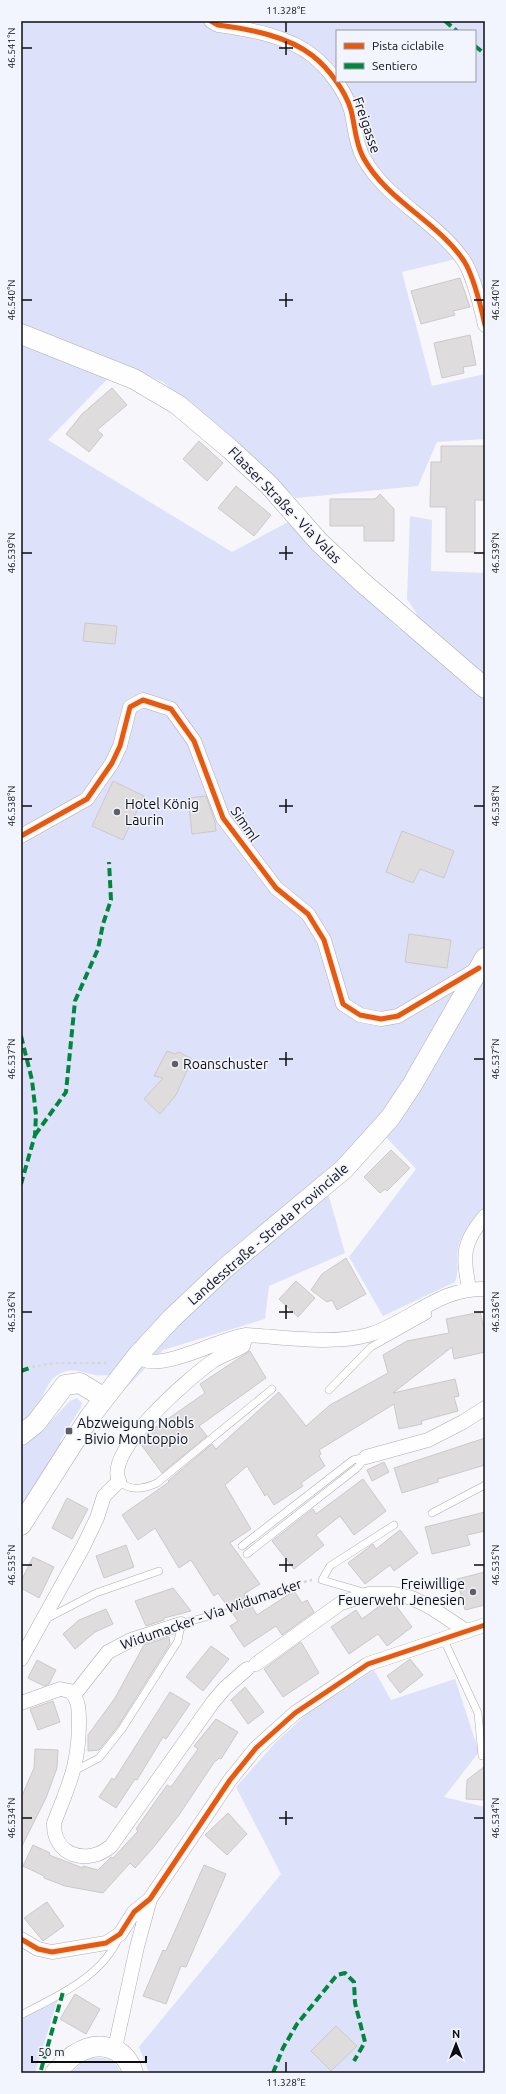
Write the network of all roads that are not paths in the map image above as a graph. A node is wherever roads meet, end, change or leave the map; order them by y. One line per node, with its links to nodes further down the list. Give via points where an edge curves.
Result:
1 (212, 21): 2 (street, Freigasse, via 218,25 267,34 301,48 322,65 346,99 357,142 371,169 465,262)
2 (485, 325)
3 (21, 334): 4 (main road, Flaaser Straße - Via Valas, via 134,379 178,405 270,485 319,542 362,582)
4 (485, 688)
5 (21, 836): 6 (street, Simml, via 87,798 112,763 120,746 130,707 143,700 171,709 194,741 223,818 276,888 308,914 324,940 344,1004 360,1016 381,1019 398,1016)
6 (482, 963): 12 (main road, Landesstraße - Strada Provinciale, via 412,1085 390,1118 344,1169 224,1269 171,1319)
7 (485, 1216): 8 (street, via 467,1242 465,1256)
8 (470, 1288): 9 (street); 10 (street)
9 (485, 1289)
10 (427, 1304): 11 (street, via 379,1331 359,1337 335,1340); 14 (lane, via 428,1315 370,1347)
11 (246, 1335): 12 (street, via 161,1361 145,1360); 19 (street, via 243,1346 209,1364 141,1427 118,1460 116,1472)
12 (138, 1355): 15 (main road, Landesstraße - Strada Provinciale)
13 (272, 1389): 19 (lane, via 157,1483 135,1489)
14 (329, 1390)
15 (104, 1398): 17 (main road, via 80,1383 65,1385 36,1423); 22 (main road, Landesstraße - Strada Provinciale, via 78,1434)
16 (485, 1408): 18 (street, via 428,1440)
17 (21, 1435)
18 (366, 1457): 24 (lane, via 353,1460); 25 (lane, via 357,1468)
19 (119, 1482): 29 (street, via 104,1496 90,1533)
20 (485, 1485): 21 (lane)
21 (432, 1513)
22 (21, 1525)
23 (394, 1525): 27 (lane, via 330,1566 322,1580)
24 (242, 1546)
25 (247, 1554)
26 (159, 1570): 29 (lane, via 96,1592)
27 (369, 1594): 32 (street, via 394,1594 412,1598); 38 (street, via 341,1603 225,1688 116,1840 99,1854 82,1856 70,1853 60,1846 54,1832 54,1823)
28 (209, 1616): 30 (lane, Widumacker - Via Widumacker)
29 (42, 1622): 34 (street)
30 (181, 1624): 35 (street, Widumacker - Via Widumacker, via 131,1640 108,1652); 38 (lane, via 178,1641 122,1729 99,1758)
31 (485, 1625): 32 (street)
32 (465, 1630): 33 (street)
33 (443, 1638): 37 (lane, via 478,1713 482,1756); 39 (street, via 368,1664 277,1728 256,1748 230,1780)
34 (21, 1659)
35 (74, 1695): 36 (street, via 66,1689 60,1689); 38 (street, via 79,1715 78,1753)
36 (21, 1703)
37 (485, 1756)
38 (74, 1771)
39 (150, 1899): 40 (street, via 134,1912); 43 (street)
40 (120, 1934): 41 (street, via 106,1943 52,1952 38,1949); 42 (lane, via 111,1952 81,1981)
41 (21, 1939)
42 (21, 2015)
43 (114, 2048): 44 (main road, via 104,2046 83,2049); 45 (main road, via 131,2065)
44 (55, 2073)
45 (132, 2073)

